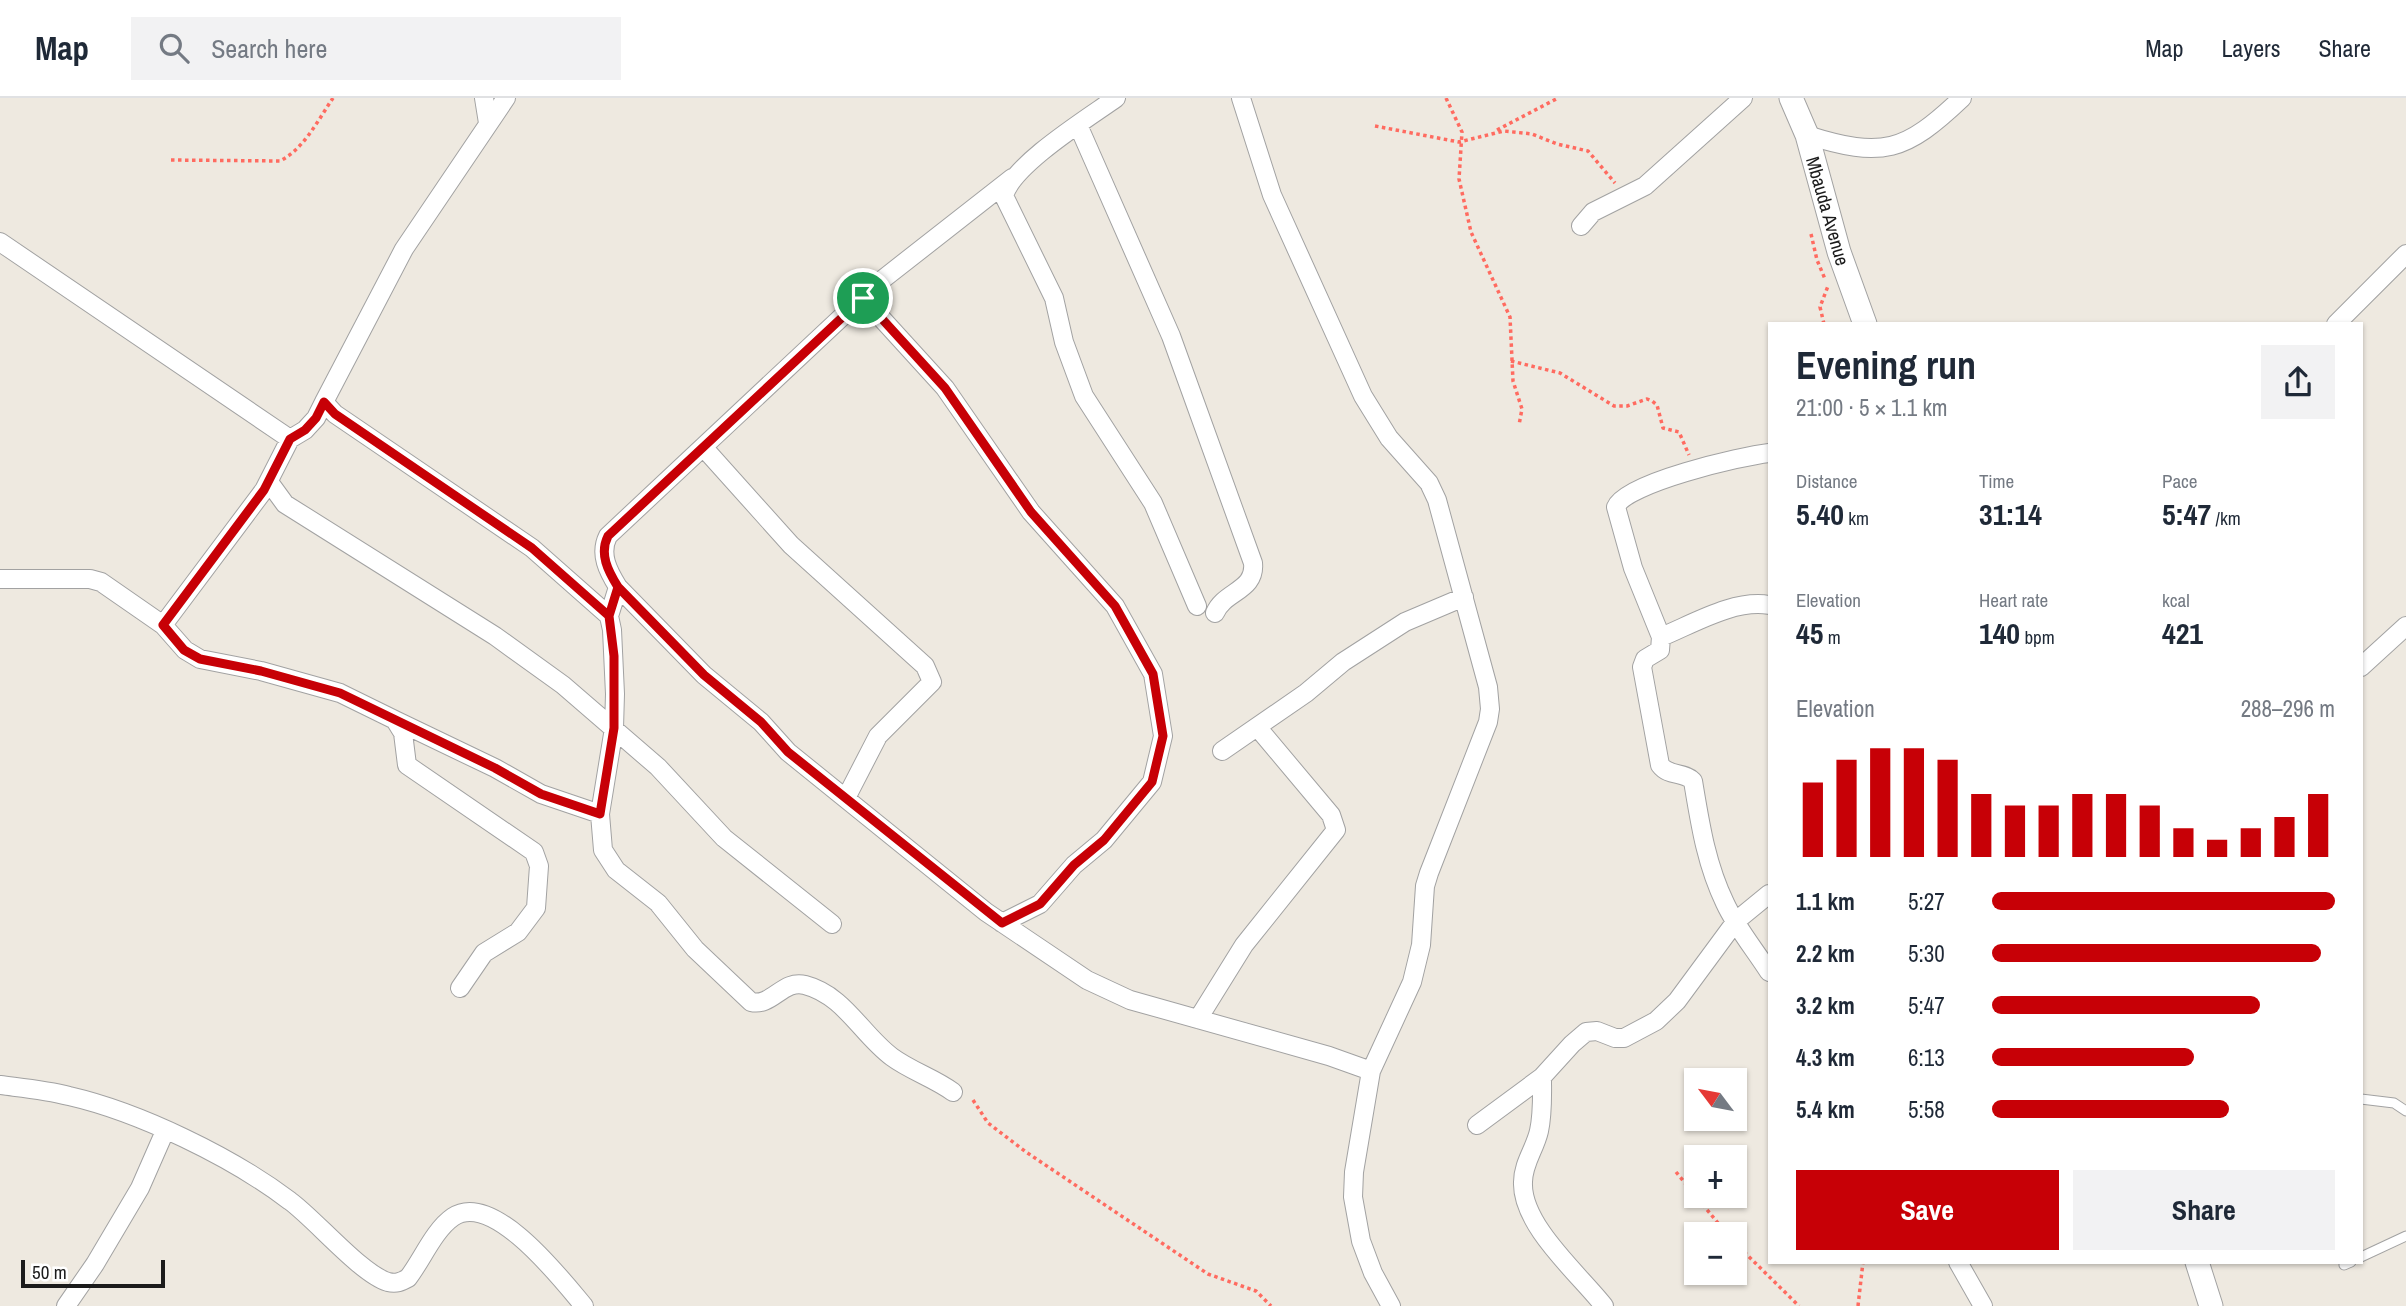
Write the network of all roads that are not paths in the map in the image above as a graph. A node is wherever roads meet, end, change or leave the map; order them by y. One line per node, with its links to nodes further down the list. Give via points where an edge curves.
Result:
1 (484, 98): 8 (street)
2 (506, 98): 8 (street)
3 (1116, 98): 9 (street)
4 (1241, 98): 25 (street, via 1272,195 1363,396 1437,500)
5 (1743, 98): 12 (street, via 1645,186 1593,212)
6 (1791, 98): 10 (street, Mbauda Avenue)
7 (1962, 98): 10 (street, via 1930,128 1906,143 1883,149 1831,143)
8 (488, 123): 18 (street, via 404,249)
9 (1078, 125): 11 (street); 28 (street, via 1171,336 1253,563 1246,586 1224,600)
10 (1807, 135): 16 (street, Mbauda Avenue, via 1839,252)
11 (1012, 178): 15 (street); 27 (street, via 1004,196 1054,298 1084,396 1153,503)
12 (1581, 226)
13 (0, 242): 19 (street)
14 (2406, 254): 17 (street)
15 (863, 298): 20 (street); 42 (street, via 945,388 1031,512 1115,606 1156,687 1163,736 1152,782 1104,840 1074,865 1040,904)
16 (1864, 322)
17 (2338, 322)
18 (324, 402): 19 (street, via 310,424); 29 (street, via 335,414 532,548)
19 (290, 439): 22 (street)
20 (704, 448): 24 (street, via 608,536 605,559); 38 (street, via 791,545 931,675 932,682 878,736)
21 (1768, 453): 32 (street, via 1693,470 1621,498 1616,507 1633,568)
22 (269, 482): 30 (street); 35 (street, via 285,504 504,642)
23 (0, 579): 30 (street, via 101,582)
24 (618, 587): 29 (street); 38 (street, via 704,675)
25 (1464, 597): 36 (street, via 1395,629); 47 (street, via 1488,687 1488,722 1425,886 1421,945 1412,982)
26 (1768, 605): 32 (street, via 1740,607)
27 (1197, 606)
28 (1215, 613)
29 (609, 616): 35 (street)
30 (163, 625): 34 (street, via 184,650 200,659 340,693)
31 (2406, 626): 33 (street)
32 (1661, 638): 41 (street, via 1660,650 1645,659 1642,667 1660,765 1693,781 1710,865)
33 (2363, 665)
34 (395, 720): 39 (street, via 541,794); 45 (street, via 403,733 407,765 534,852 537,860 536,908 518,932 484,953)
35 (614, 728): 39 (street); 43 (street, via 658,767 724,838)
36 (1258, 728): 37 (street); 46 (street, via 1331,815 1336,830 1244,944)
37 (1222, 751)
38 (846, 799): 42 (street)
39 (600, 814): 50 (street, via 608,861 658,903 695,949 740,993 758,1003 786,986 815,988 841,1006 894,1059)
40 (1768, 895): 41 (street)
41 (1736, 921): 44 (street); 48 (street, via 1677,1001 1656,1021 1624,1038 1586,1032)
42 (1002, 923): 46 (street, via 1110,992)
43 (832, 924)
44 (1768, 970)
45 (460, 988)
46 (1198, 1019): 47 (street)
47 (1371, 1071): 61 (street, via 1353,1172 1353,1197 1361,1241)
48 (1542, 1077): 53 (street); 62 (street, via 1539,1131 1522,1183 1525,1198 1551,1244)
49 (0, 1085): 54 (street, via 71,1096)
50 (953, 1092)
51 (2363, 1099): 52 (lane, via 2394,1103)
52 (2406, 1111)
53 (1477, 1125)
54 (165, 1131): 59 (street, via 139,1188); 60 (street, via 290,1201 388,1282 408,1278 445,1224 465,1212 481,1214 518,1236)
55 (2406, 1236): 56 (lane)
56 (2363, 1256)
57 (1959, 1264): 63 (street)
58 (2198, 1264): 64 (street)
59 (66, 1306)
60 (584, 1306)
61 (1391, 1306)
62 (1604, 1306)
63 (1983, 1306)
64 (2211, 1306)

